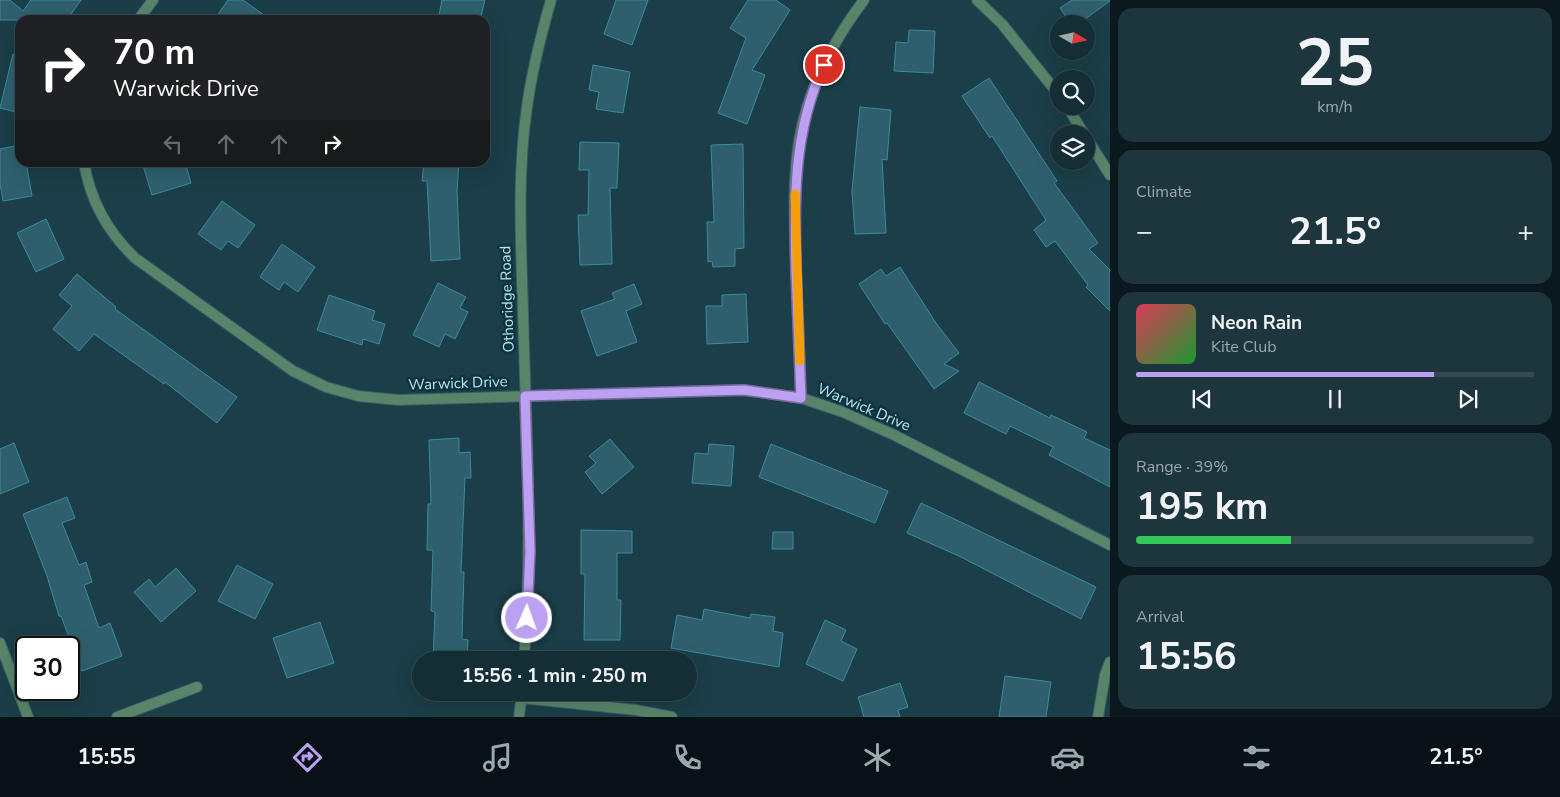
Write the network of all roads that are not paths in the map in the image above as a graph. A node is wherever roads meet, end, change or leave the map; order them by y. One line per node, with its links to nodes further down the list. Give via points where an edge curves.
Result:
1 (153, 0): 5 (street)
2 (551, 0): 10 (street, Othoridge Road, via 536,53 521,163)
3 (864, 0): 11 (street, via 830,51 817,79 799,142 794,206)
4 (977, 0): 6 (street, via 1002,24)
5 (142, 15)
6 (1050, 84)
7 (1095, 151): 9 (street)
8 (85, 167): 10 (street, Warwick Drive, via 100,214 116,240 135,258 292,371 326,387 358,396 398,400)
9 (1110, 175)
10 (525, 396): 11 (street, Warwick Drive, via 744,390); 14 (street, Othoridge Road, via 530,551)
11 (801, 398): 12 (street, Warwick Drive, via 843,412 894,435)
12 (1110, 546)
13 (0, 643): 19 (street)
14 (524, 651)
15 (1110, 662): 23 (street)
16 (197, 687): 20 (street)
17 (521, 701): 21 (street)
18 (568, 701): 22 (street)
19 (28, 717)
20 (117, 717)
21 (519, 717)
22 (672, 717)
23 (1098, 717)

